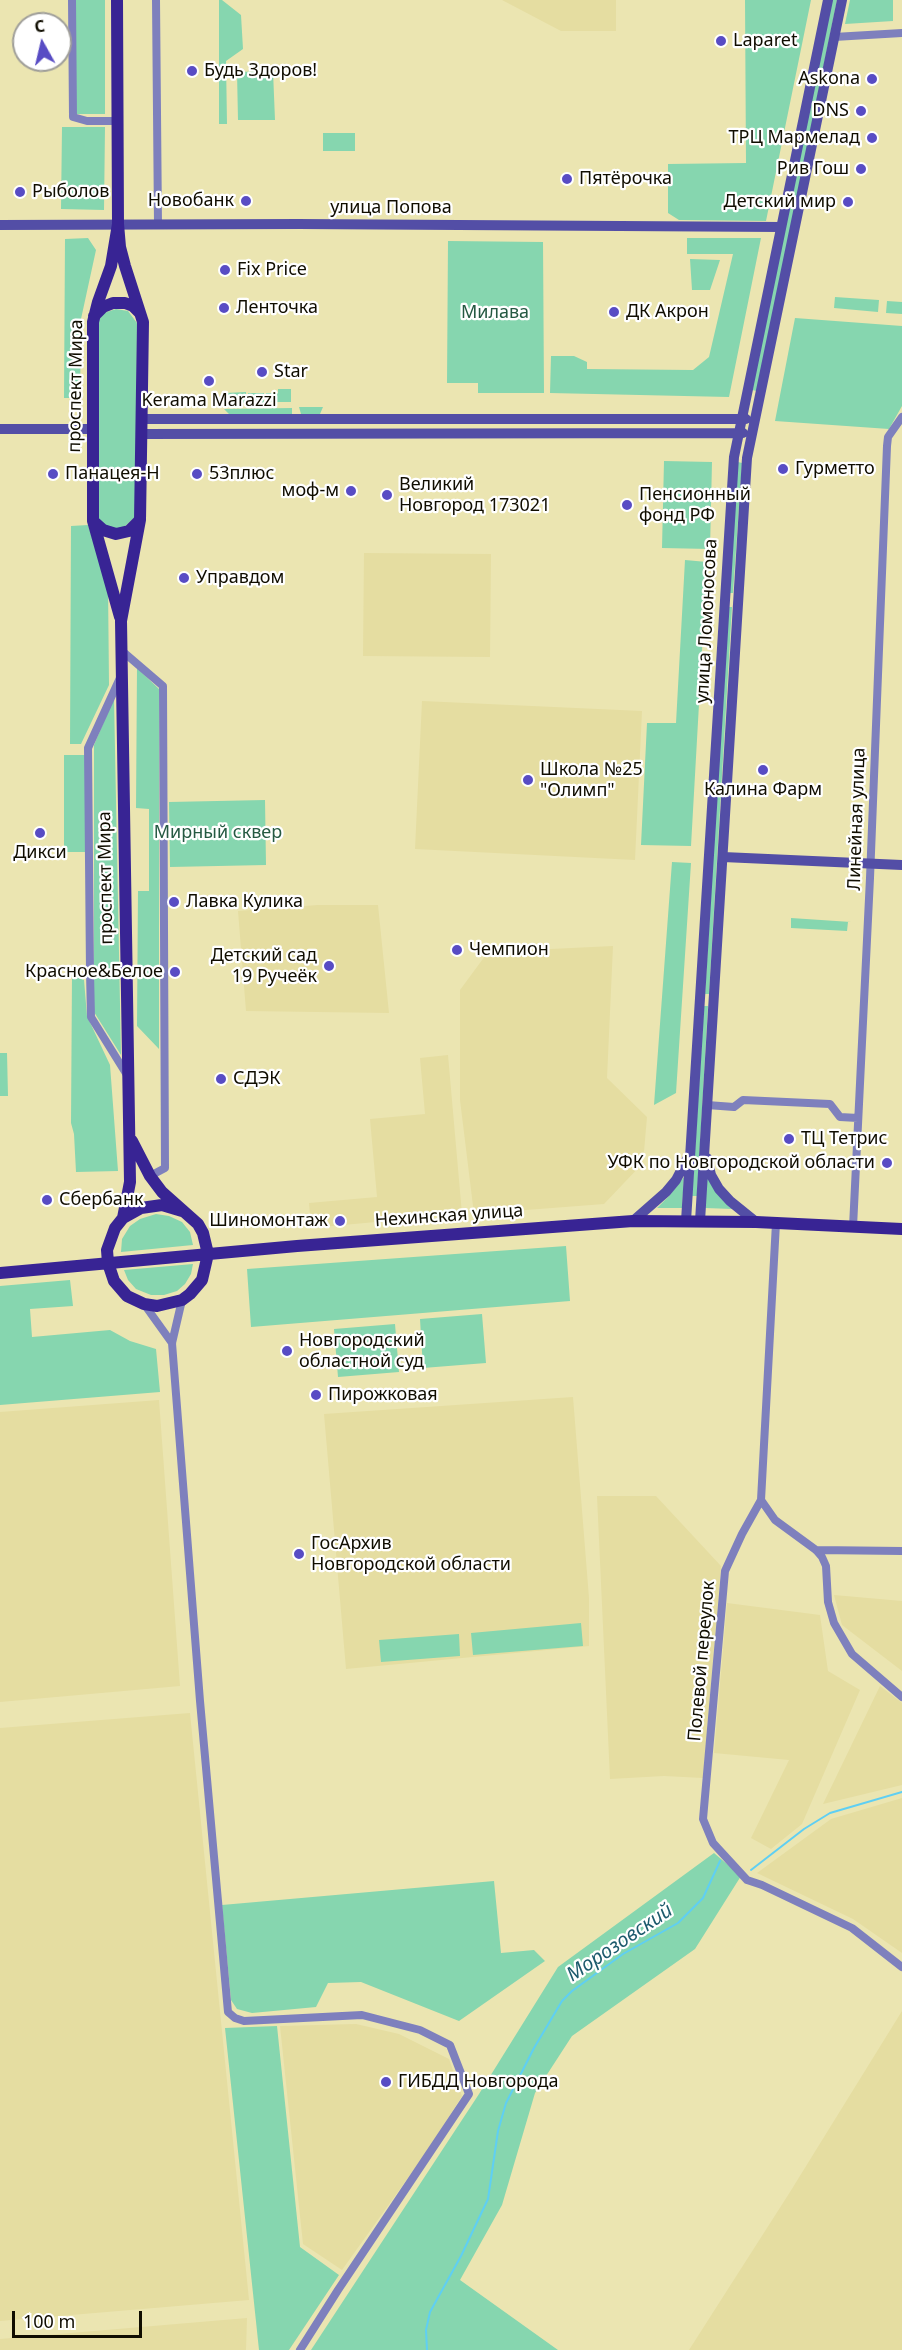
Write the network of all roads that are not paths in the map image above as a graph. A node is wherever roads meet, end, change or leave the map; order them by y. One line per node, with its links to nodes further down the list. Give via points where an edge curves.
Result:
1 (72, 0): 8 (street, via 73,117)
2 (117, 0): 8 (main road, проспект Мира)
3 (156, 0): 10 (street)
4 (828, 0): 12 (main road, улица Ломоносова)
5 (842, 0): 7 (main road, улица Ломоносова)
6 (902, 33): 7 (street)
7 (834, 37): 19 (main road, улица Ломоносова)
8 (118, 121): 9 (main road, проспект Мира)
9 (118, 224): 10 (main road, улица Попова); 11 (main road, улица Попова); 13 (main road, проспект Мира, via 120,247); 14 (main road, проспект Мира, via 111,266)
10 (158, 224): 12 (main road, улица Попова)
11 (0, 225)
12 (781, 227): 18 (main road, улица Ломоносова)
13 (141, 314): 14 (main road, via 133,306 119,303 103,307); 16 (main road, проспект Мира)
14 (94, 316): 21 (main road, проспект Мира)
15 (902, 417): 34 (street, Линейная улица, via 887,446)
16 (142, 419): 17 (main road); 25 (main road, проспект Мира)
17 (223, 419): 18 (main road); 23 (main road)
18 (741, 419): 19 (main road); 24 (main road, улица Ломоносова)
19 (755, 419): 22 (main road, улица Ломоносова)
20 (0, 429): 21 (main road)
21 (93, 429): 27 (main road, проспект Мира)
22 (752, 433): 24 (main road); 29 (main road, улица Ломоносова)
23 (223, 434): 24 (main road); 25 (main road)
24 (738, 434): 28 (main road, улица Ломоносова)
25 (142, 435): 26 (main road, проспект Мира)
26 (140, 520): 27 (main road, via 129,531 116,534); 30 (main road, проспект Мира)
27 (93, 521): 30 (main road, проспект Мира)
28 (724, 599): 29 (main road); 36 (main road, улица Ломоносова)
29 (737, 600): 33 (main road, улица Ломоносова)
30 (121, 621): 31 (main road, проспект Мира)
31 (122, 650): 32 (main road, проспект Мира); 44 (street, via 163,686 165,1168)
32 (122, 675): 38 (main road, проспект Мира); 38 (street, via 88,748 90,972 91,1017)
33 (723, 857): 34 (main road); 37 (main road, улица Ломоносова)
34 (870, 865): 35 (main road); 40 (street, Линейная улица)
35 (902, 865)
36 (700, 999): 37 (main road); 43 (main road, улица Ломоносова)
37 (714, 1000): 39 (main road, улица Ломоносова)
38 (127, 1076): 41 (main road, проспект Мира)
39 (707, 1105): 40 (street, via 734,1107 743,1100 830,1104 840,1117); 42 (main road, улица Ломоносова)
40 (858, 1118): 52 (street, Линейная улица)
41 (129, 1134): 44 (main road, проспект Мира); 46 (main road, проспект Мира, via 130,1182)
42 (705, 1141): 49 (main road, улица Ломоносова); 50 (main road, улица Ломоносова, via 708,1164 719,1189)
43 (691, 1144): 47 (main road, улица Ломоносова, via 676,1180); 48 (main road, улица Ломоносова)
44 (150, 1176): 45 (main road, проспект Мира)
45 (182, 1211): 46 (main road, via 152,1205); 54 (main road, проспект Мира, via 203,1233)
46 (123, 1218): 55 (main road, проспект Мира, via 110,1239)
47 (633, 1221): 48 (main road, Нехинская улица); 54 (main road, Нехинская улица)
48 (686, 1221): 49 (main road, Нехинская улица)
49 (700, 1221): 50 (main road, Нехинская улица)
50 (756, 1222): 51 (main road, Нехинская улица)
51 (776, 1223): 52 (main road, Нехинская улица); 60 (street, Полевой переулок)
52 (853, 1227): 53 (main road, Нехинская улица)
53 (902, 1229)
54 (208, 1254): 55 (main road, Нехинская улица); 57 (main road, via 202,1280)
55 (108, 1263): 56 (main road, Нехинская улица); 58 (main road, via 120,1289)
56 (0, 1273)
57 (182, 1300): 58 (main road, via 157,1306); 59 (street)
58 (144, 1304): 59 (street)
59 (172, 1343): 65 (street, via 228,2012 244,2021 362,2015 420,2030 450,2044 469,2094)
60 (762, 1500): 61 (street, via 783,1527); 64 (street, Полевой переулок, via 725,1571 703,1819 714,1843 747,1880 852,1928)
61 (816, 1550): 62 (street); 63 (street, via 826,1566 828,1602 834,1623 852,1654)
62 (902, 1551)
63 (902, 1698)
64 (902, 1967)
65 (300, 2350)

